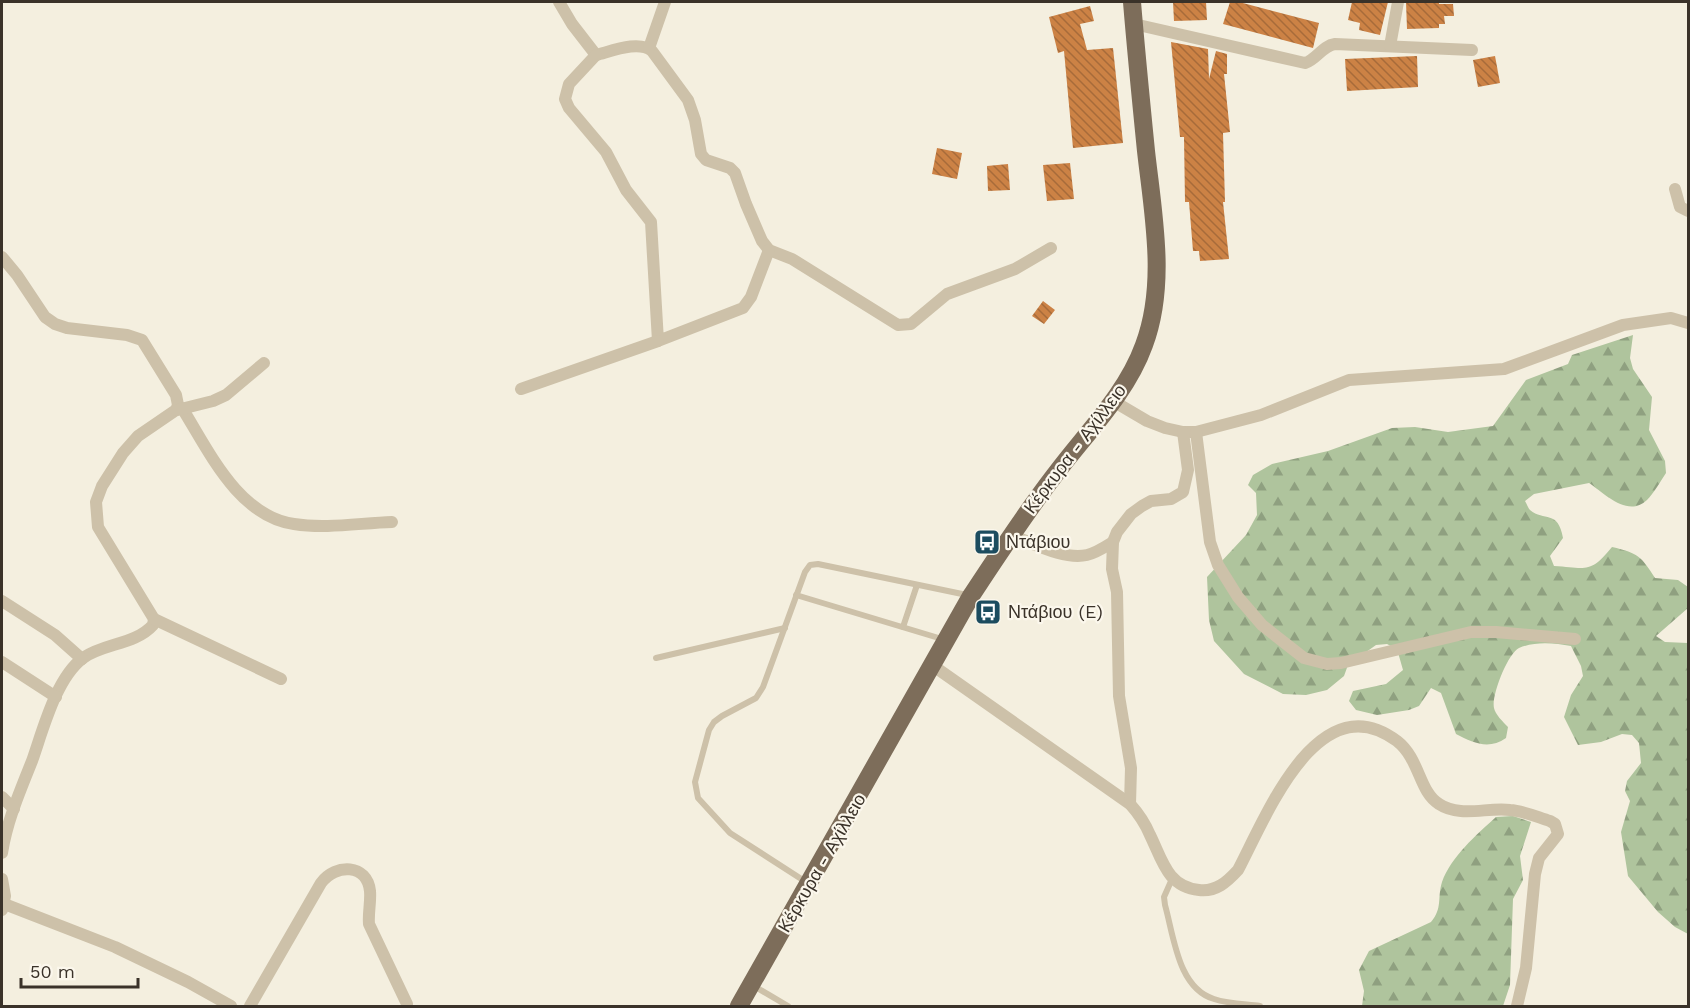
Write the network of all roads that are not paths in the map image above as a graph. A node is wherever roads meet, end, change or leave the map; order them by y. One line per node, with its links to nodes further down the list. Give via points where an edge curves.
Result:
1 (559, 2): 9 (street)
2 (665, 2): 7 (street)
3 (1132, 2): 5 (main road, Κέρκυρα - Αχίλλειο)
4 (1398, 2): 6 (street)
5 (1134, 24): 6 (street, via 1305,63 1332,44); 19 (main road, Κέρκυρα - Αχίλλειο, via 1156,236 1156,279 1152,323 1144,346)
6 (1390, 46): 8 (street)
7 (649, 48): 9 (street, via 639,46); 13 (street, via 688,100 701,154 735,172)
8 (1472, 50)
9 (596, 55): 16 (street, via 569,84 565,99 606,152 626,190 651,222)
10 (1675, 189): 11 (street, via 1680,207)
11 (1689, 211)
12 (1051, 248): 13 (street, via 1015,269 947,294 916,321 902,326 792,259)
13 (769, 250): 16 (street, via 743,308)
14 (2, 257): 20 (street, via 45,317 55,324 127,334 142,340 176,395)
15 (1689, 322): 21 (street, via 1671,318 1623,325 1504,369 1349,380 1261,415)
16 (658, 341): 18 (street)
17 (264, 363): 20 (street, via 226,395)
18 (521, 389)
19 (1113, 401): 21 (street, via 1147,421); 23 (main road, Κέρκυρα - Αχίλλειο)
20 (179, 409): 22 (street, via 248,504 266,516 295,524); 29 (street, via 138,436 102,486 96,502 98,527)
21 (1190, 432): 24 (street, via 1183,492 1142,506 1125,522); 32 (street, via 1210,542 1218,565 1262,625 1304,658 1317,663 1341,663 1472,632)
22 (392, 522)
23 (1011, 535): 24 (street, via 1079,556); 27 (main road, Κέρκυρα - Αχίλλειο)
24 (1113, 542): 41 (street, via 1119,696 1131,768)
25 (917, 585): 26 (lane, via 814,564 805,572); 27 (lane); 30 (lane)
26 (796, 595): 30 (lane); 31 (lane)
27 (971, 596): 33 (main road, Κέρκυρα - Αχίλλειο)
28 (4, 605): 35 (street, via 55,635)
29 (153, 619): 35 (street, via 145,634); 38 (street)
30 (903, 627): 33 (lane)
31 (785, 628): 34 (lane); 46 (lane, via 771,670 756,698 722,716 709,730 695,782 698,798 730,833)
32 (1575, 639)
33 (946, 640): 37 (main road, Κέρκυρα - Αχίλλειο)
34 (656, 658)
35 (82, 659): 39 (street)
36 (2, 662): 39 (street)
37 (932, 665): 41 (street); 46 (main road, Κέρκυρα - Αχίλλειο)
38 (281, 679)
39 (56, 697): 42 (street)
40 (2, 797): 42 (street)
41 (1130, 804): 45 (street, via 1141,816)
42 (14, 808): 43 (street)
43 (2, 853)
44 (2, 879): 47 (street)
45 (1172, 879): 54 (lane, via 1164,897 1165,905 1187,980 1202,994 1215,999); 55 (street, via 1192,890 1203,891 1229,880 1280,790 1320,740 1344,727 1371,727 1408,751 1426,792 1440,805 1458,812 1514,810 1550,820 1558,829 1555,840 1539,858 1535,874 1526,968)
46 (809, 884): 48 (main road, Κέρκυρα - Αχίλλειο)
47 (2, 906): 50 (street, via 115,947)
48 (752, 985): 52 (main road, Κέρκυρα - Αχίλλειο); 53 (lane)
49 (407, 1004): 51 (street, via 369,924 368,884 356,871 337,869 321,883)
50 (231, 1006)
51 (250, 1006)
52 (740, 1006)
53 (788, 1006)
54 (1260, 1006)
55 (1517, 1006)

